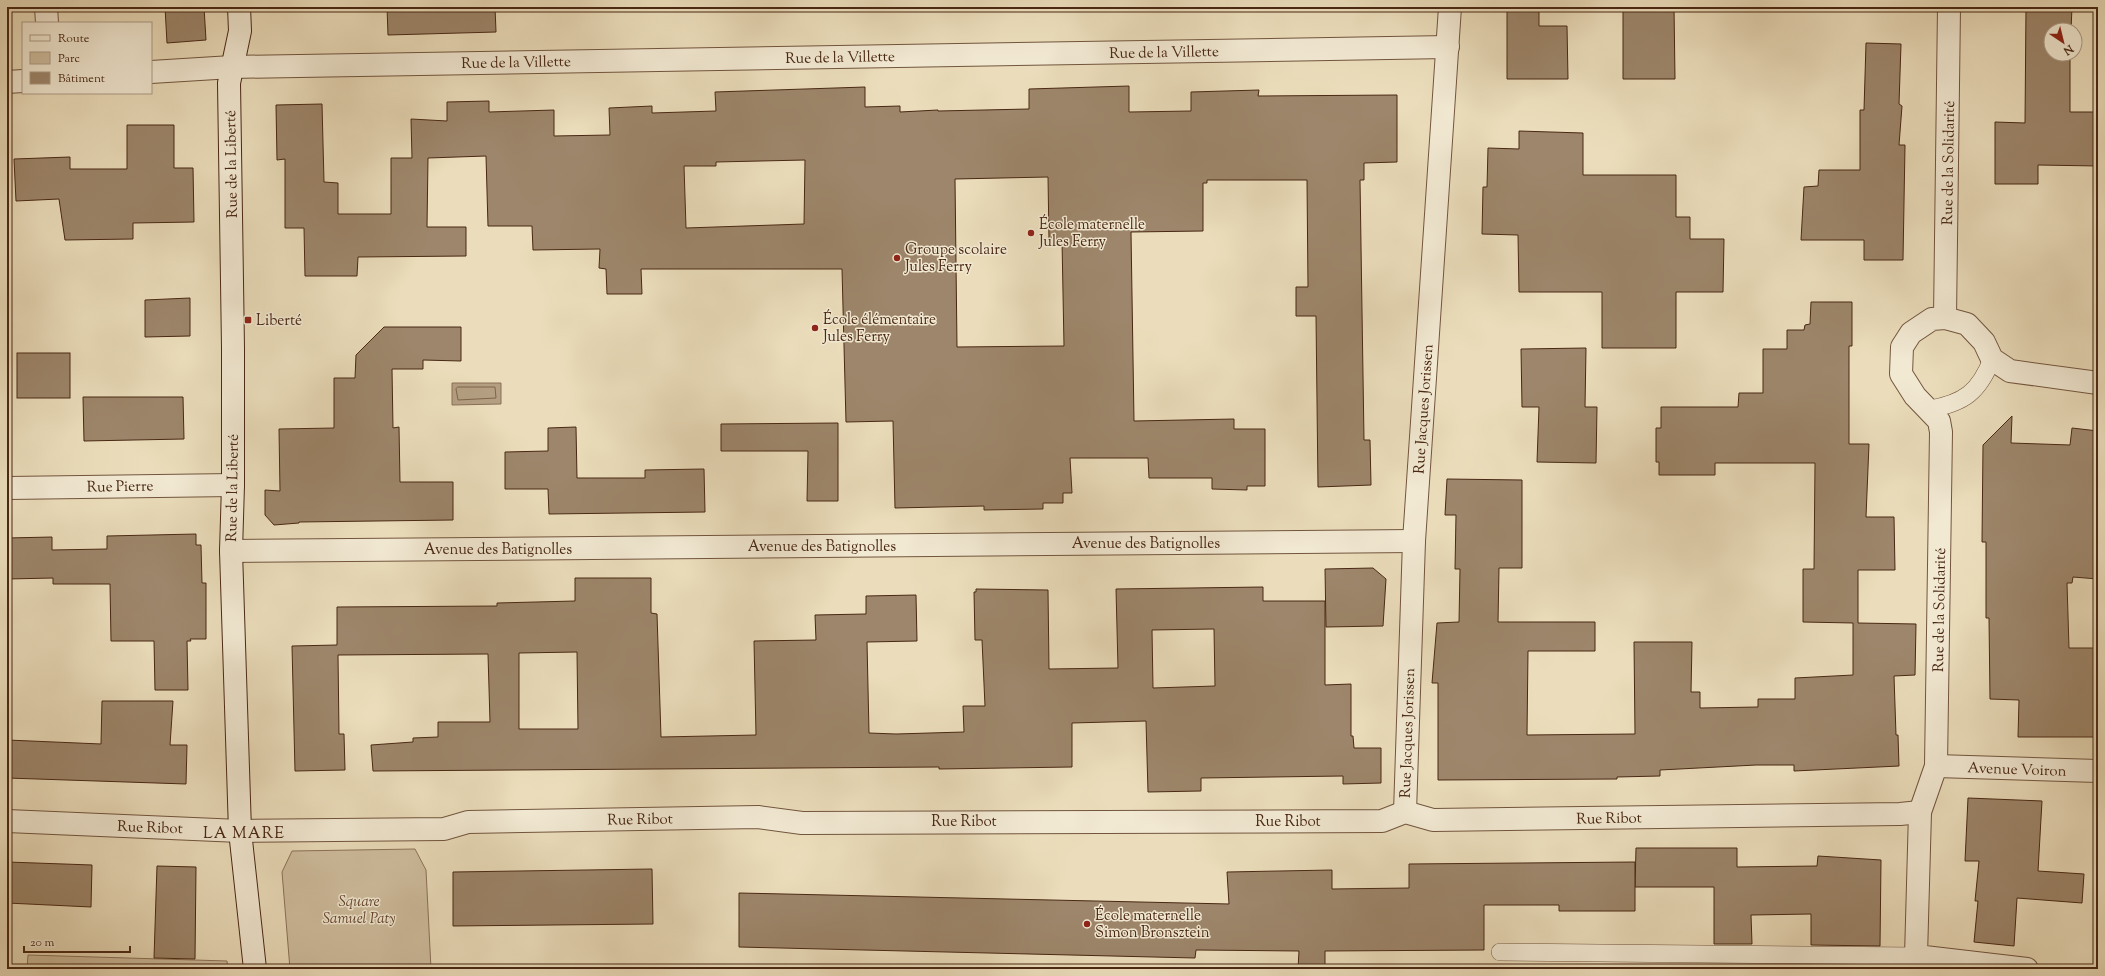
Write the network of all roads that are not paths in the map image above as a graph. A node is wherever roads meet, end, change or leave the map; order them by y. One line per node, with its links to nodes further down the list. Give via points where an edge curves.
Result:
1 (46, 7): 5 (street)
2 (239, 7): 7 (street, Rue de la Liberté, via 240,31)
3 (1450, 7): 6 (street, Rue Jacques Jorissen)
4 (1949, 7): 11 (street, Rue de la Solidarité)
5 (47, 22)
6 (1448, 47): 7 (street, Rue de la Villette); 17 (street, Rue Jacques Jorissen)
7 (232, 67): 8 (street, Rue de la Villette); 15 (street, Rue de la Liberté, via 229,83)
8 (152, 72)
9 (22, 81): 10 (street)
10 (7, 82)
11 (1944, 318): 12 (street, via 1967,324 1984,342); 14 (street, via 1932,319 1919,326 1902,347 1901,374 1915,396)
12 (1992, 359): 13 (street, via 2010,371); 14 (lane, via 1981,383 1962,401)
13 (2098, 383)
14 (1930, 409): 19 (street, Rue de la Solidarité, via 1939,421 1941,432)
15 (233, 485): 16 (street, Rue Pierre); 18 (street, Rue de la Liberté)
16 (7, 488)
17 (1414, 541): 18 (street, Avenue des Batignolles); 21 (street, Rue Jacques Jorissen)
18 (230, 551): 24 (street, Rue de la Liberté)
19 (1936, 766): 20 (street, Avenue Voiron); 22 (street, Rue de la Solidarité)
20 (2098, 771)
21 (1406, 812): 22 (street, Rue Ribot, via 1433,820); 24 (street, Rue Ribot, via 1382,821 802,823 758,817 468,822 444,829)
22 (1920, 812): 26 (street, Rue de la Solidarité)
23 (7, 821): 24 (street, Rue Ribot)
24 (240, 831): 27 (street, Rue de la Liberté)
25 (1500, 952): 26 (lane)
26 (1916, 956): 28 (street)
27 (255, 969)
28 (2027, 969)

